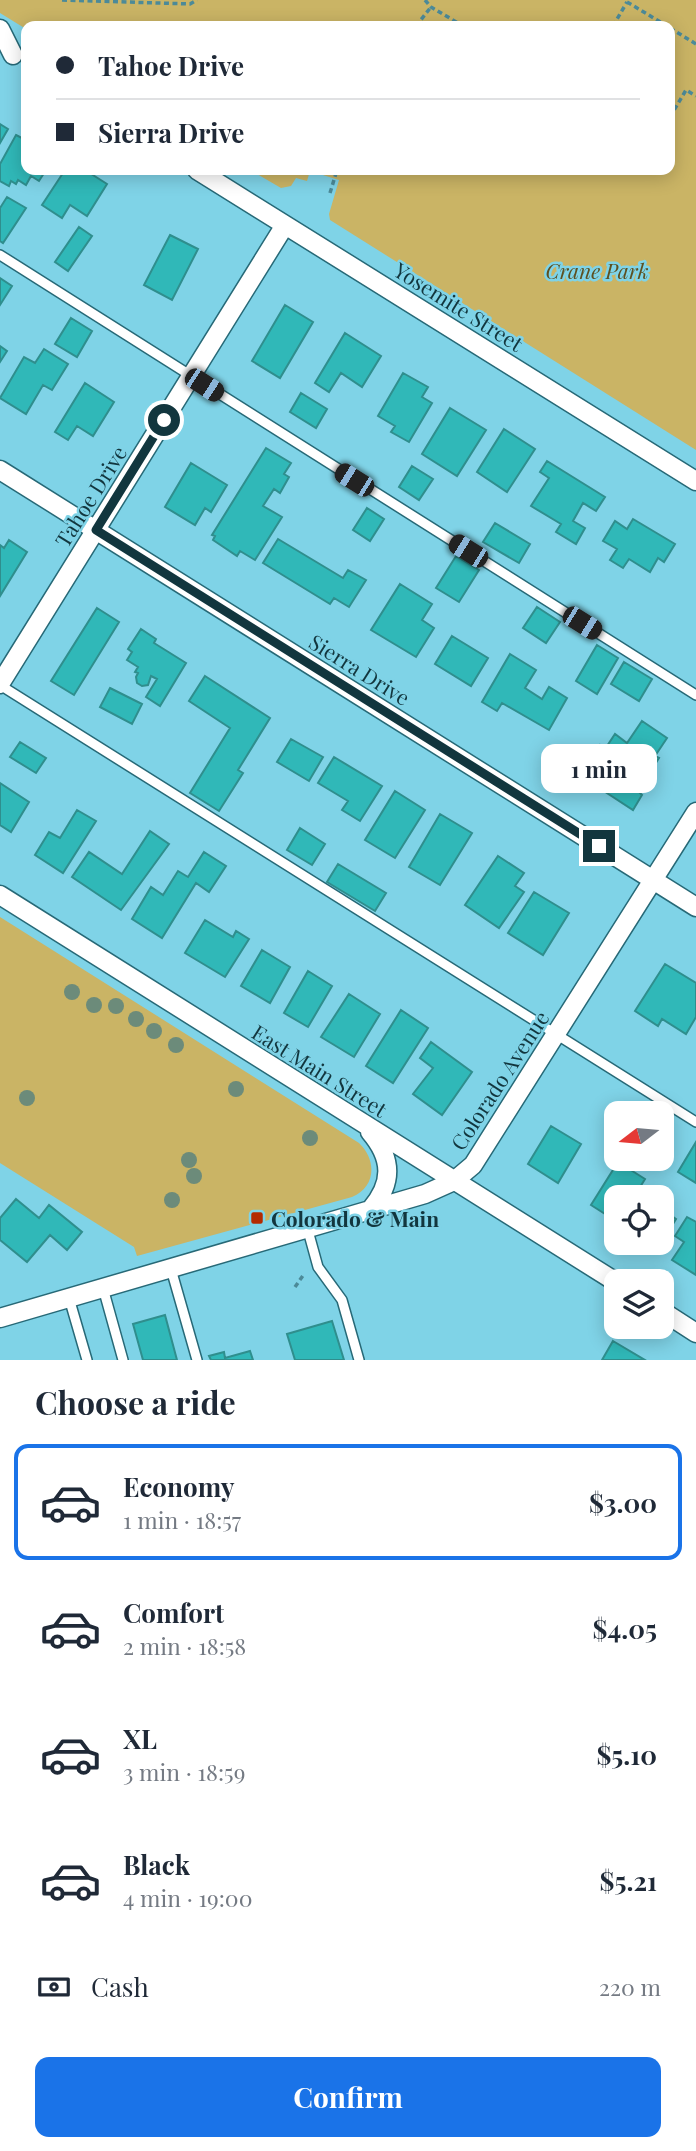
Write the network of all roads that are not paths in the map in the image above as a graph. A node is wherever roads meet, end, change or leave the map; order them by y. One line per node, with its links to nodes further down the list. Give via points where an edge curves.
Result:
1 (0, 29): 2 (street)
2 (13, 57)
3 (205, 175): 4 (street, Yosemite Street)
4 (285, 225): 6 (street, Tahoe Drive); 8 (street, Yosemite Street)
5 (0, 255): 6 (lane)
6 (191, 376): 9 (street, Tahoe Drive); 11 (lane)
7 (0, 470): 9 (street, Sierra Drive)
8 (696, 481)
9 (96, 530): 10 (street, Tahoe Drive); 13 (street, Sierra Drive)
10 (0, 684): 16 (lane)
11 (696, 695)
12 (696, 812): 13 (street, Colorado Avenue)
13 (654, 880): 15 (street, Sierra Drive); 16 (street, Colorado Avenue)
14 (0, 895): 18 (street, East Main Street)
15 (696, 906)
16 (556, 1035): 17 (lane); 19 (street, Colorado Avenue, via 473,1165)
17 (696, 1122)
18 (363, 1124): 19 (street, East Main Street); 20 (street, via 382,1149 388,1169 385,1189)
19 (454, 1181): 20 (street, Colorado Avenue); 23 (street, East Main Street)
20 (371, 1209): 21 (street, Colorado Avenue)
21 (307, 1227): 22 (street, Colorado Avenue); 32 (lane, via 318,1267 342,1300)
22 (172, 1269): 24 (street, Colorado Avenue); 31 (lane)
23 (604, 1275)
24 (103, 1288): 25 (street, Colorado Avenue); 30 (lane)
25 (69, 1298): 26 (street, Colorado Avenue); 29 (lane)
26 (1, 1315)
27 (674, 1319): 28 (street)
28 (696, 1333)
29 (87, 1360)
30 (122, 1360)
31 (197, 1360)
32 (359, 1360)

